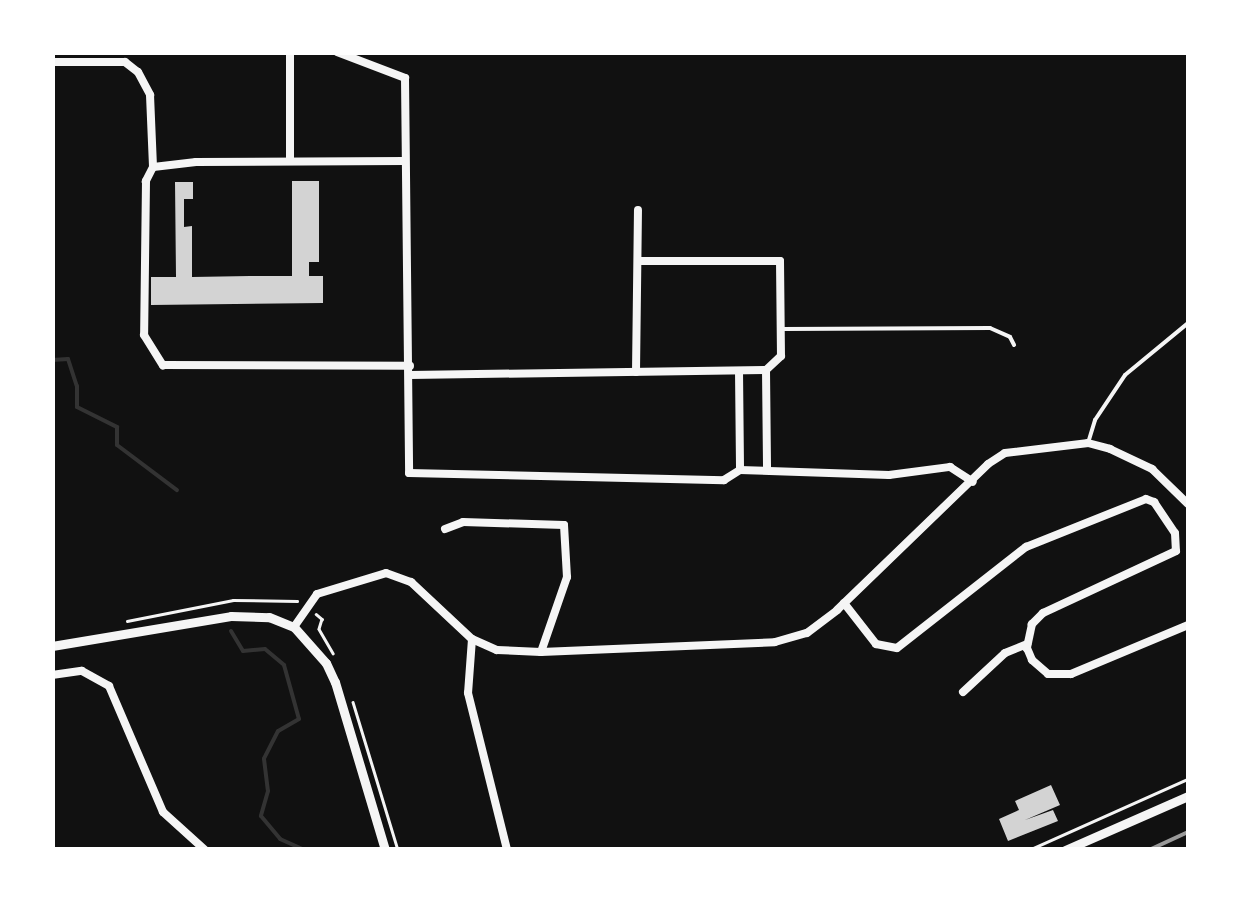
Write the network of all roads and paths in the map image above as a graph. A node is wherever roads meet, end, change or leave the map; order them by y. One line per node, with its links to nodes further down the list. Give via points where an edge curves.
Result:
1 (290, 52): 4 (street)
2 (337, 52): 5 (street, via 405,78)
3 (52, 62): 6 (street, via 125,62 138,72 153,112)
4 (290, 160): 5 (street); 6 (street)
5 (405, 161): 12 (street)
6 (152, 167): 12 (street, via 146,180 144,335 163,366)
7 (638, 210): 8 (street)
8 (639, 261): 10 (street, via 780,261); 15 (street)
9 (1188, 323): 16 (lane, via 1125,375)
10 (782, 329): 11 (lane, via 990,328); 14 (street, via 782,356)
11 (1014, 345)
12 (410, 370): 15 (street); 17 (street, via 409,473 724,480)
13 (739, 370): 14 (street); 15 (street); 17 (street)
14 (766, 370): 18 (street)
15 (636, 372)
16 (1088, 444): 19 (street, via 1006,453); 20 (street, via 1142,462)
17 (740, 470): 18 (street)
18 (767, 470): 19 (street, via 889,475 950,467)
19 (973, 482): 22 (street)
20 (1188, 504)
21 (445, 529): 30 (street, via 463,522 564,525 568,577)
22 (844, 603): 28 (street, via 876,644 897,648 1026,547 1134,500 1154,502 1175,533 1176,551 1042,612); 30 (street, via 790,640)
23 (308, 609): 24 (path, via 296,600 233,600); 26 (street); 27 (street, via 330,588 396,575); 31 (path, via 322,619 318,629)
24 (126, 621)
25 (1188, 625): 28 (street, via 1063,676 1038,667)
26 (294, 627): 29 (street, via 231,616); 38 (street, via 335,682)
27 (472, 639): 30 (street, via 497,650); 40 (street, via 468,694)
28 (1028, 644): 34 (street, via 1005,653)
29 (52, 646)
30 (541, 652)
31 (338, 662)
32 (52, 676): 37 (street, via 82,671 109,686 164,812)
33 (349, 690): 39 (path)
34 (962, 692)
35 (1188, 780): 41 (path)
36 (1188, 796): 42 (street)
37 (204, 850)
38 (385, 850)
39 (398, 850)
40 (507, 850)
41 (1029, 850)
42 (1065, 850)

